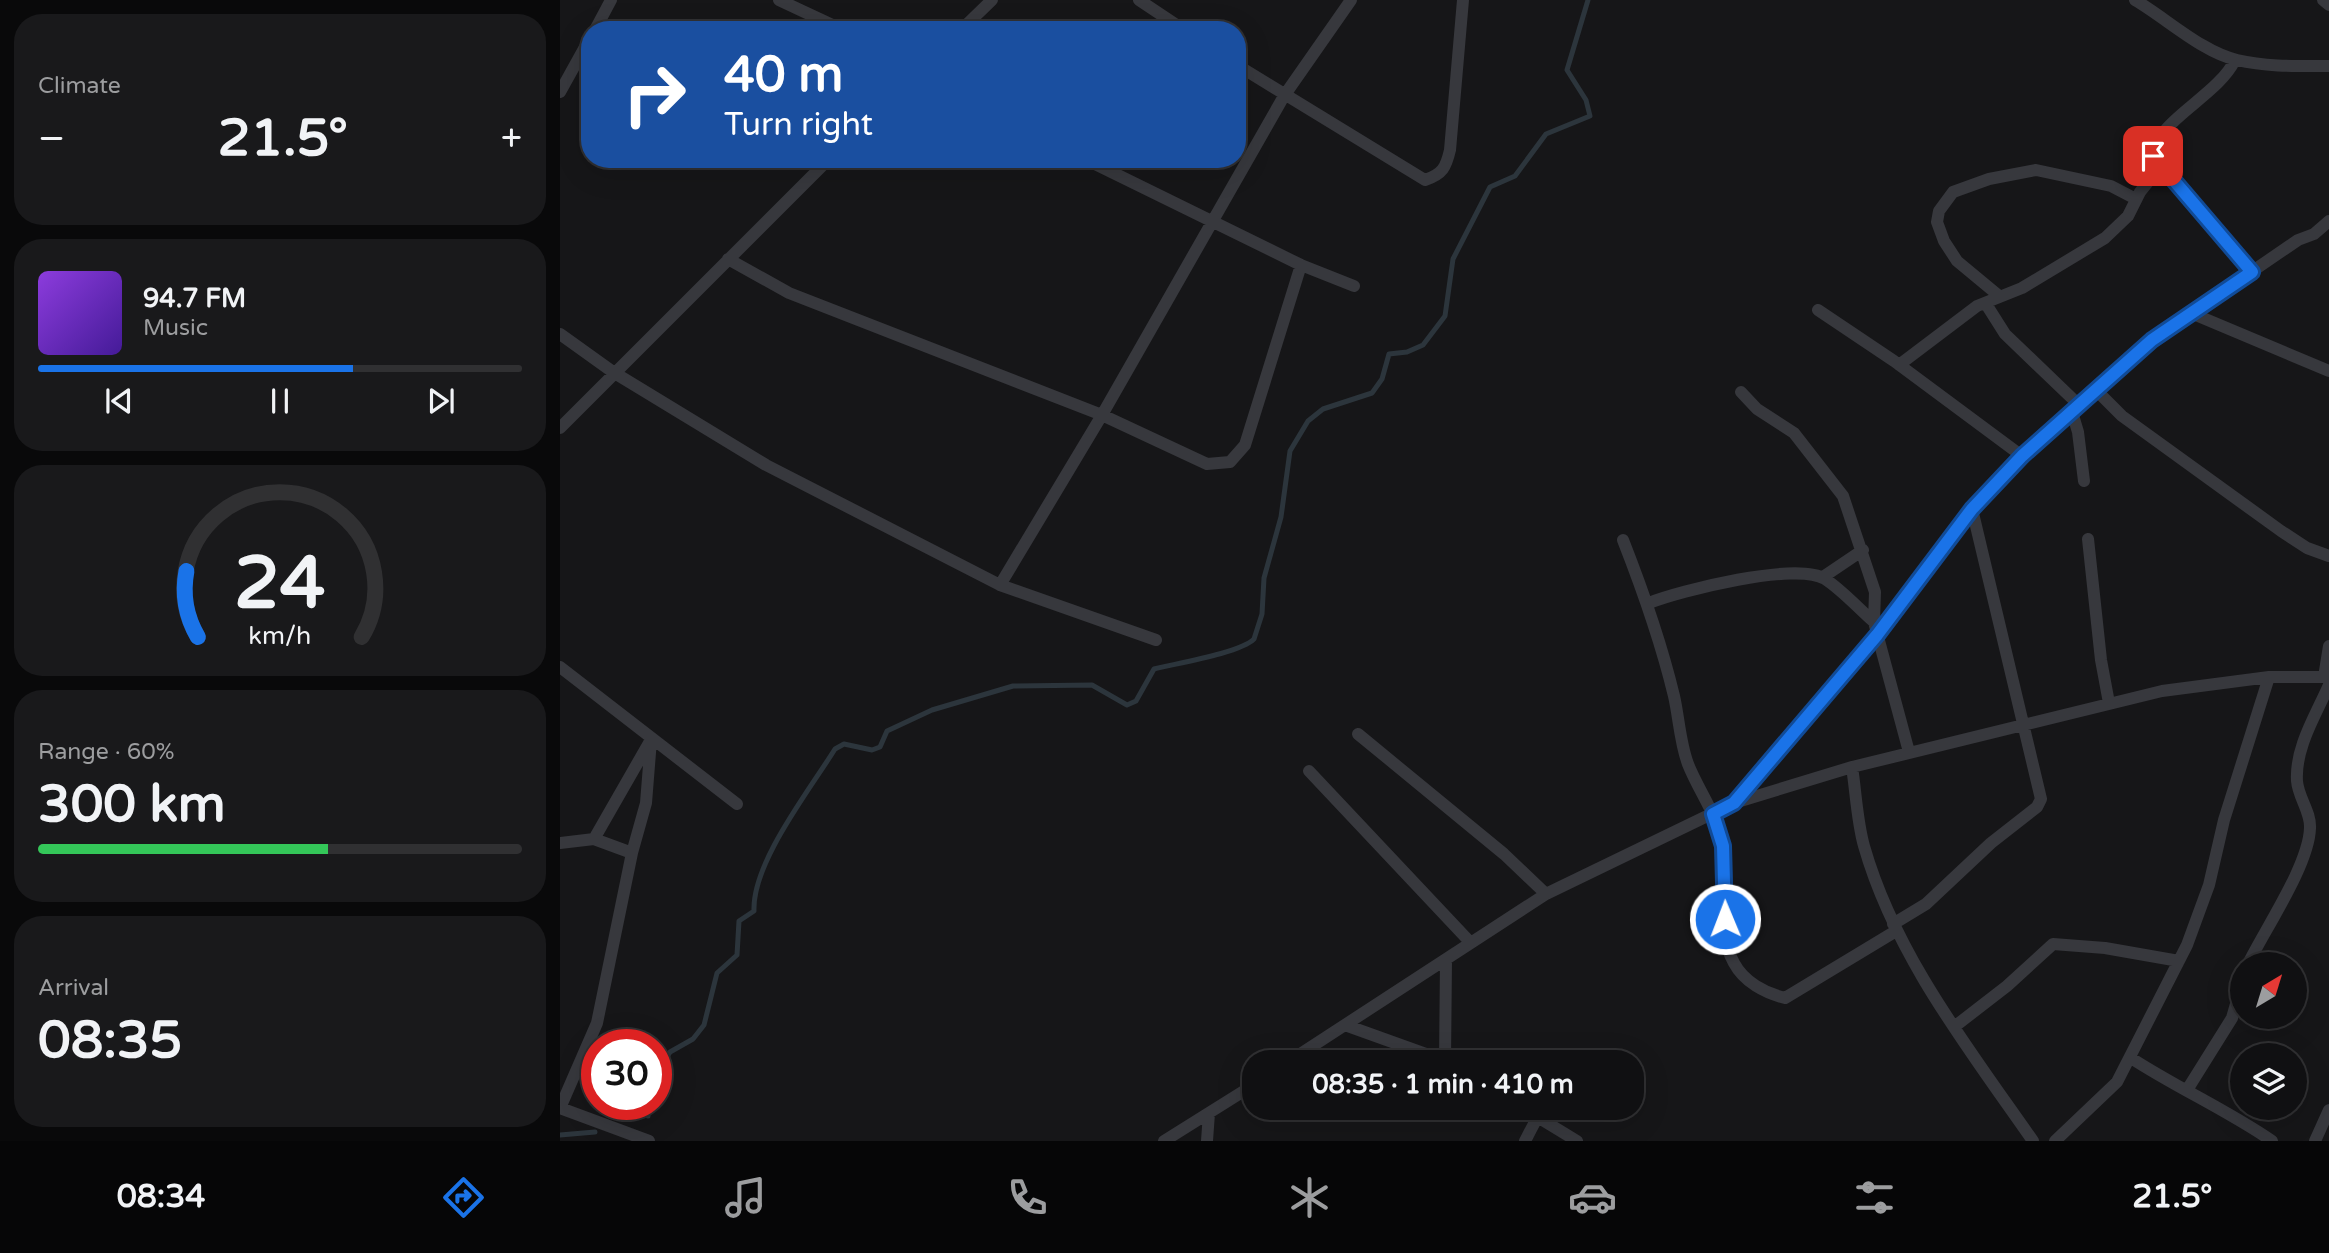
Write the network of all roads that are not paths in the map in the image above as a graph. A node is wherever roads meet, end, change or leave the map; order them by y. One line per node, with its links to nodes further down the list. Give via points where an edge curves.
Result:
1 (611, 0): 10 (street)
2 (779, 0): 11 (street)
3 (992, 0): 12 (street)
4 (1139, 0): 13 (street)
5 (1351, 0): 19 (street)
6 (1463, 0): 19 (street, via 1450,150 1446,168 1437,176 1425,180)
7 (2135, 0): 15 (street)
8 (2323, 0): 9 (street)
9 (2329, 5)
10 (599, 21)
11 (824, 21)
12 (970, 21)
13 (1170, 21)
14 (581, 54): 18 (street)
15 (2235, 60): 16 (street); 21 (street, via 2218,86 2162,130 2153,156)
16 (2329, 66)
17 (1246, 71): 19 (street)
18 (560, 92)
19 (1284, 96): 20 (street)
20 (1246, 164)
21 (2160, 167): 25 (street); 30 (street)
22 (820, 168): 28 (street)
23 (1103, 168): 27 (street)
24 (1244, 168): 27 (street)
25 (2136, 199): 32 (street, via 2127,216 2105,238 2022,288); 32 (street, via 2111,186 2036,170 1953,192 1939,211 1937,222 1944,241 1957,261)
26 (2329, 221): 30 (street)
27 (1214, 222): 29 (street); 43 (street)
28 (728, 259): 39 (street); 43 (street, via 789,293)
29 (1301, 265): 31 (street); 43 (street, via 1245,445 1230,462 1207,464)
30 (2252, 272): 35 (street)
31 (1354, 286)
32 (1998, 295): 33 (street)
33 (1986, 304): 37 (street, via 1977,306); 42 (street, via 2006,334)
34 (1818, 310): 37 (street)
35 (2191, 313): 38 (street); 40 (street, via 2152,340)
36 (560, 334): 39 (street)
37 (1899, 365): 45 (street)
38 (2329, 371)
39 (613, 372): 44 (street); 53 (street, via 766,465)
40 (2096, 390): 42 (street); 51 (street, via 2122,416 2281,531)
41 (1741, 392): 50 (street, via 1757,409 1794,433 1822,467 1843,496)
42 (2076, 409): 45 (street); 46 (street)
43 (1102, 415): 53 (street)
44 (560, 428)
45 (2022, 456): 47 (street)
46 (2084, 481)
47 (1972, 509): 55 (street); 62 (street)
48 (2088, 539): 61 (street)
49 (1623, 540): 54 (street)
50 (1863, 550): 52 (street); 55 (street, via 1875,592)
51 (2329, 556)
52 (1824, 577): 54 (street, via 1805,573 1738,579 1678,591); 55 (street)
53 (1000, 585): 56 (street)
54 (1648, 603): 70 (street, via 1688,763)
55 (1875, 629): 65 (street); 68 (street)
56 (1156, 640)
57 (2329, 646): 60 (street)
58 (560, 667): 64 (street)
59 (2269, 677): 60 (street); 61 (street); 79 (street, via 2208,885)
60 (2327, 680): 77 (street, via 2298,762 2297,784 2310,827 2306,844)
61 (2109, 703): 62 (street)
62 (2023, 724): 65 (street); 75 (street, via 2042,793 2037,807)
63 (1357, 734): 74 (street)
64 (651, 740): 69 (street); 71 (street); 73 (street, via 646,803)
65 (1909, 752): 66 (street)
66 (1852, 767): 68 (street); 75 (street, via 1864,845)
67 (1308, 771): 76 (street)
68 (1734, 803): 70 (street)
69 (737, 804)
70 (1713, 814): 74 (street); 75 (street, via 1723,846 1728,948 1749,982 1785,998)
71 (594, 839): 72 (street); 73 (street)
72 (560, 843)
73 (632, 853): 89 (street, via 597,1023)
74 (1546, 894): 76 (street)
75 (1895, 928): 82 (street)
76 (1470, 942): 78 (street)
77 (2254, 952)
78 (1446, 960): 81 (street); 85 (street)
79 (2179, 961): 82 (street, via 2053,944); 86 (street)
80 (2230, 1021): 87 (street)
81 (1345, 1025): 83 (street); 84 (street)
82 (1954, 1027): 100 (street)
83 (1306, 1050)
84 (1415, 1050)
85 (1446, 1050)
86 (2132, 1058): 87 (street); 94 (street, via 2117,1082)
87 (2187, 1090): 103 (street)
88 (1242, 1092): 91 (street)
89 (560, 1108): 95 (street)
90 (2329, 1110): 104 (street)
91 (1209, 1113): 96 (street); 97 (street)
92 (1536, 1120): 98 (street)
93 (1544, 1120): 99 (street)
94 (2073, 1127): 101 (street); 102 (street)
95 (649, 1141)
96 (1164, 1141)
97 (1207, 1141)
98 (1525, 1141)
99 (1577, 1141)
100 (2033, 1141)
101 (2054, 1141)
102 (2079, 1141)
103 (2272, 1141)
104 (2315, 1141)

